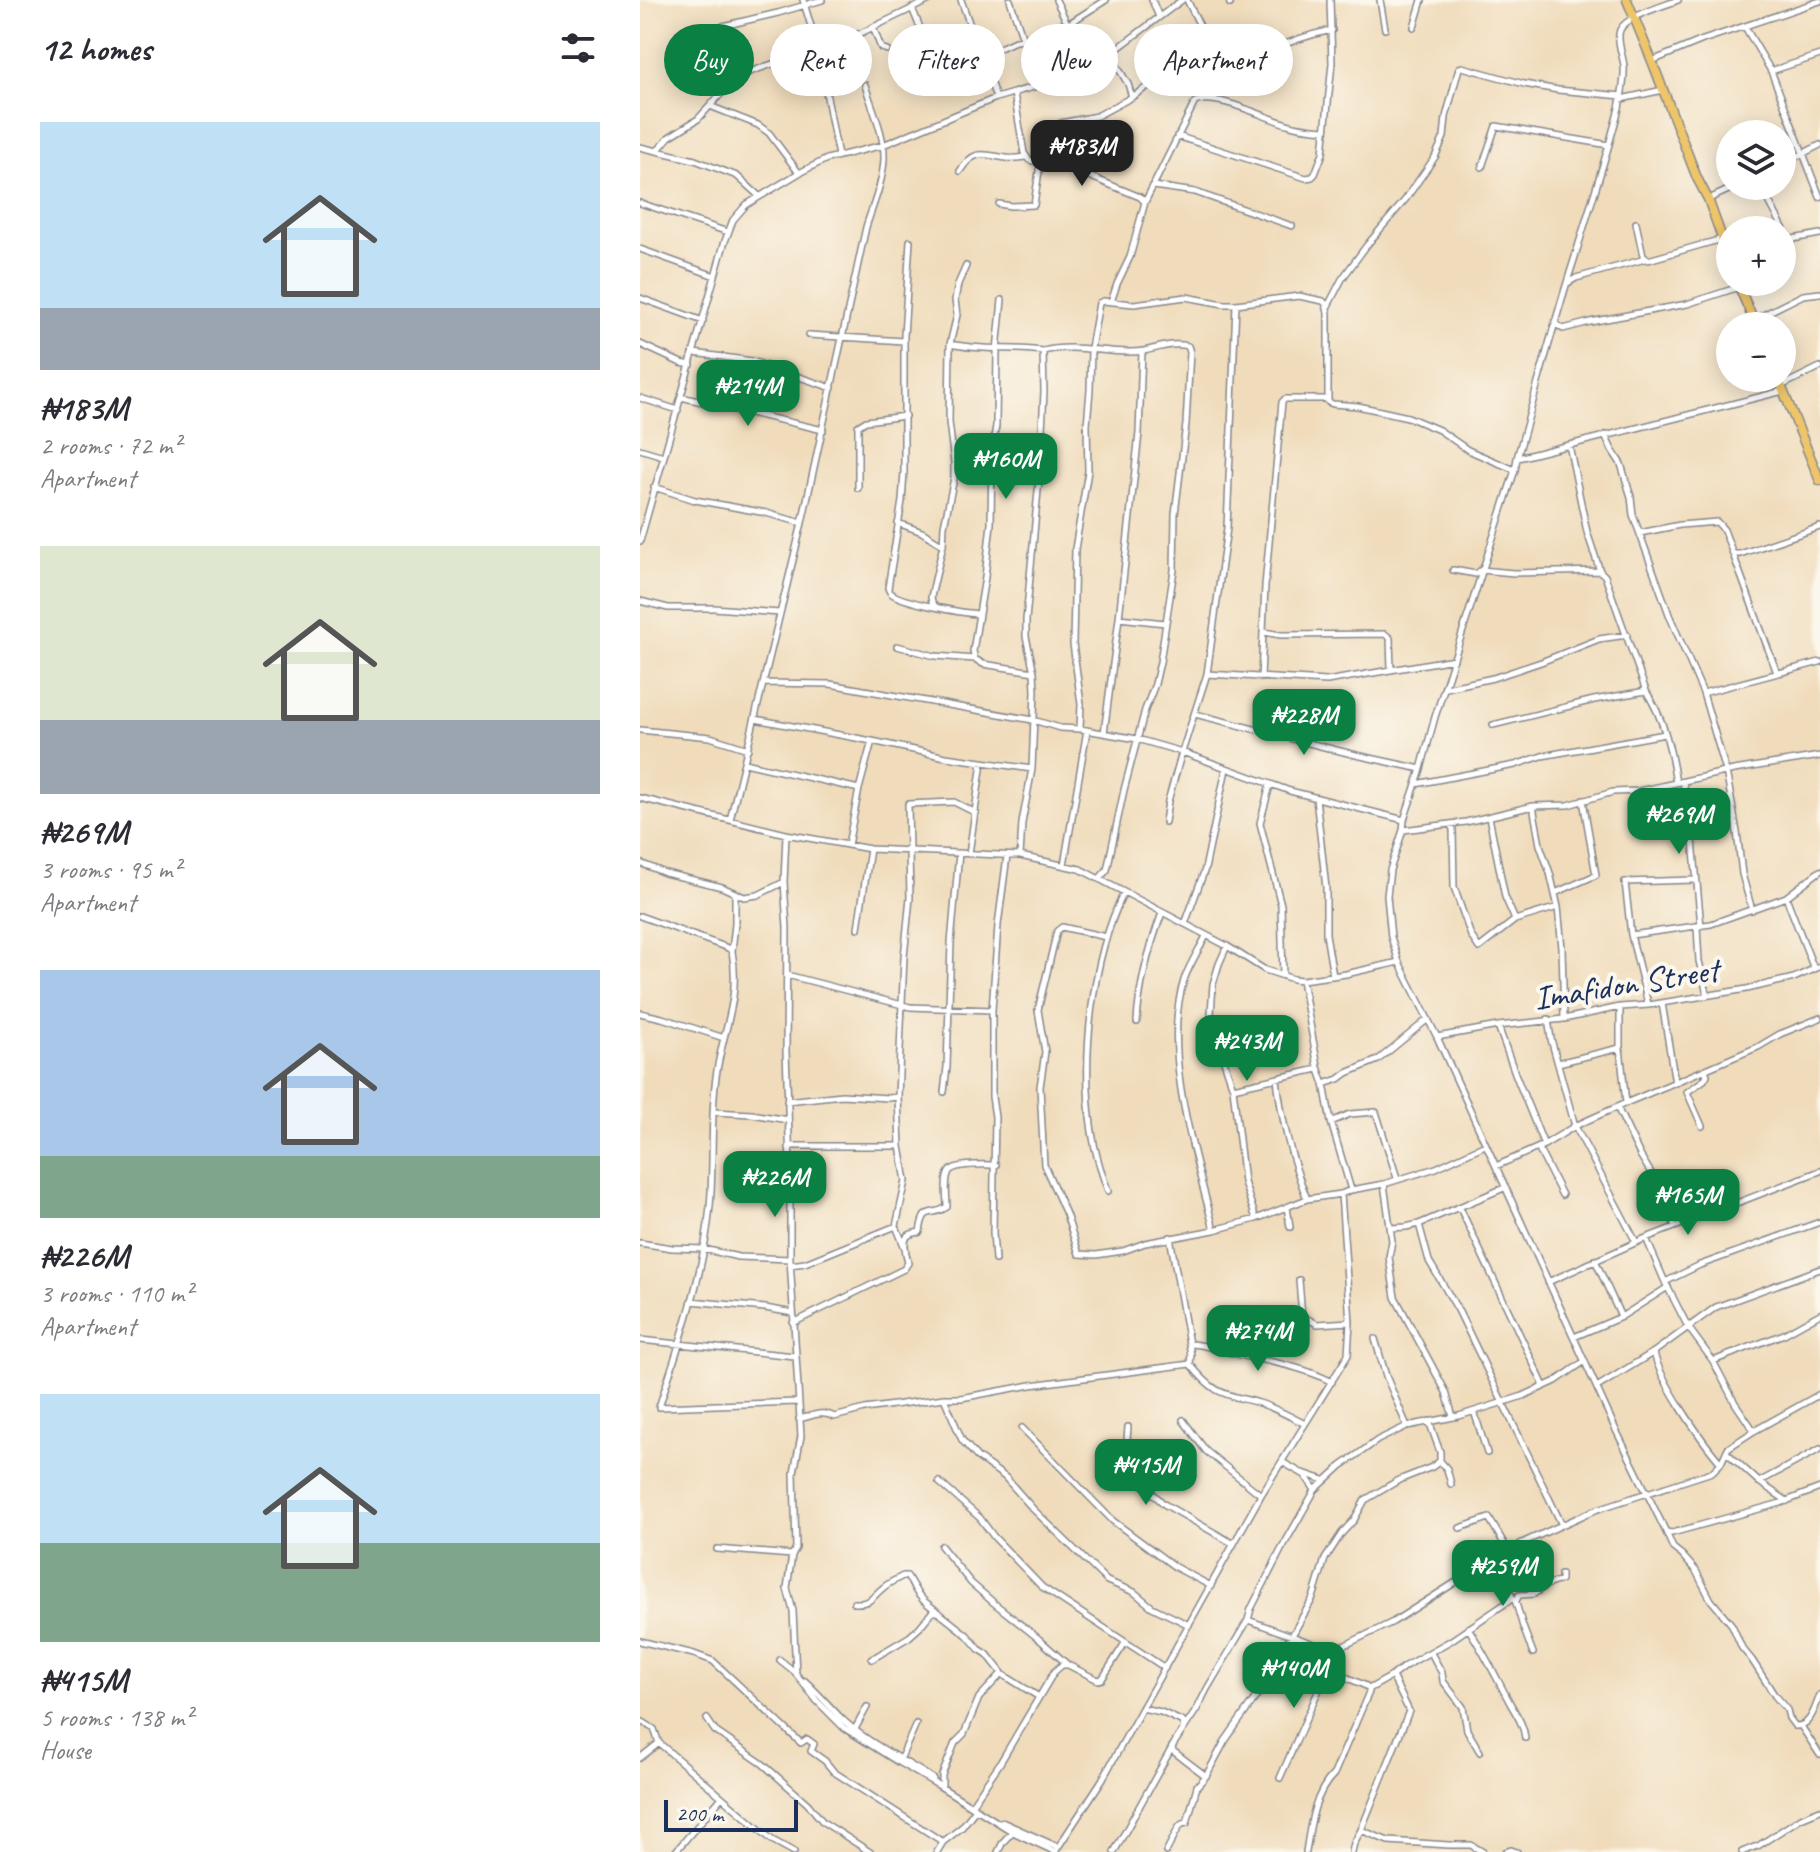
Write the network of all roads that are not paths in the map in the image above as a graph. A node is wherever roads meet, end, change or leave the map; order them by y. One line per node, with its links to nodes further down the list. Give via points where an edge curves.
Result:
1 (803, 0): 20 (street)
2 (822, 0): 19 (street)
3 (930, 0): 16 (street)
4 (961, 0): 22 (street)
5 (1010, 0): 31 (street)
6 (1056, 0): 23 (street)
7 (1106, 0): 24 (street)
8 (1152, 0): 17 (street)
9 (1184, 0): 17 (street); 25 (street)
10 (1330, 0): 30 (street)
11 (1380, 0): 29 (street)
12 (1422, 0): 27 (street)
13 (1627, 0): 18 (main road)
14 (1678, 0): 18 (street)
15 (1820, 1): 28 (street)
16 (912, 8): 21 (street); 26 (street)
17 (1159, 17): 33 (street)
18 (1633, 17): 36 (main road); 47 (street, via 1619,36)
19 (731, 24)
20 (810, 24)
21 (919, 24)
22 (970, 24)
23 (1068, 24)
24 (1070, 24)
25 (1197, 24)
26 (873, 27): 34 (street, via 881,48)
27 (1414, 27)
28 (1745, 27): 36 (street); 39 (street)
29 (1385, 29)
30 (1332, 30): 32 (street); 50 (street)
31 (1021, 33)
32 (1293, 40)
33 (1118, 48)
34 (887, 50)
35 (1820, 55): 39 (street)
36 (1652, 61): 40 (main road)
37 (770, 64): 48 (street, via 744,74)
38 (1118, 67): 45 (street)
39 (1771, 71): 57 (street)
40 (1663, 90): 47 (street); 69 (main road)
41 (1021, 91): 42 (street)
42 (1014, 93): 46 (street); 59 (street)
43 (827, 96): 58 (street)
44 (868, 96): 52 (street)
45 (1132, 97): 49 (street, via 1097,116)
46 (996, 98): 52 (street)
47 (1621, 98): 53 (street); 92 (street, via 1459,68 1435,157 1342,279)
48 (710, 106): 56 (street); 64 (street, via 769,133)
49 (1061, 123)
50 (1325, 130): 51 (street, via 1200,99); 51 (street, via 1315,174 1306,178)
51 (1177, 136): 65 (street)
52 (883, 145): 58 (street); 97 (street, via 881,181)
53 (1609, 145): 62 (street, via 1496,126); 85 (street)
54 (1820, 145): 57 (street)
55 (640, 147): 56 (street)
56 (657, 151): 67 (street, via 737,176)
57 (1803, 153): 60 (street); 68 (street)
58 (838, 156): 64 (street)
59 (1025, 157): 61 (street); 63 (street, via 976,156)
60 (1796, 157)
61 (1040, 164): 70 (street, via 1074,170); 72 (street, via 1034,205)
62 (1482, 167)
63 (960, 171)
64 (799, 173): 67 (street)
65 (1153, 186): 70 (street); 75 (street, via 1195,192)
66 (1716, 195): 69 (street)
67 (759, 196): 76 (street)
68 (1820, 197)
69 (1708, 199): 73 (main road)
70 (1145, 202): 90 (street)
71 (640, 203): 76 (street)
72 (999, 204)
73 (1716, 222)
74 (1636, 223): 82 (street)
75 (1292, 226)
76 (728, 232): 84 (street)
77 (1820, 234): 78 (street)
78 (1796, 238)
79 (910, 241): 98 (street)
80 (1716, 241): 82 (street)
81 (640, 249): 84 (street)
82 (1645, 259): 85 (street)
83 (966, 266): 100 (street, via 958,284)
84 (715, 276): 94 (street)
85 (1567, 284): 95 (street)
86 (1716, 292): 95 (street, via 1678,306 1563,329)
87 (1820, 293): 93 (street, via 1803,295)
88 (640, 298): 94 (street)
89 (1002, 300): 102 (street)
90 (1111, 302): 91 (street, via 1186,297); 101 (street, via 1097,305)
91 (1236, 304): 92 (street, via 1299,296); 154 (street, via 1227,528)
92 (1328, 307): 114 (street)
93 (1773, 312)
94 (703, 321): 105 (street)
95 (1556, 323): 122 (street)
96 (809, 335): 97 (street)
97 (843, 337): 98 (street); 109 (street)
98 (904, 341): 116 (street)
99 (640, 344): 106 (street)
100 (950, 344): 102 (street); 134 (street, via 954,478)
101 (1091, 348): 103 (street); 104 (street); 165 (street, via 1088,471 1075,549 1073,632)
102 (997, 350): 103 (street); 142 (street, via 991,524)
103 (1043, 351): 152 (street, via 1040,469 1026,620)
104 (1142, 351): 143 (street, via 1139,433); 144 (street, via 1177,344 1188,346 1190,352 1174,570)
105 (694, 353): 106 (street); 109 (street, via 752,361)
106 (691, 365): 112 (street)
107 (1820, 367): 108 (street)
108 (1796, 378)
109 (832, 389): 117 (street)
110 (1756, 392): 118 (street)
111 (1784, 392): 124 (main road)
112 (681, 397): 115 (street); 117 (street)
113 (640, 398): 115 (street)
114 (1327, 399): 123 (street, via 1408,417); 155 (street, via 1282,402)
115 (678, 410): 121 (street)
116 (905, 416): 126 (street, via 858,426); 140 (street, via 902,501 888,588 896,596)
117 (823, 430): 129 (street)
118 (1605, 435): 119 (street); 132 (street, via 1621,464)
119 (1569, 445): 122 (street); 138 (street)
120 (640, 449): 121 (street)
121 (663, 456): 125 (street)
122 (1517, 458): 123 (street)
123 (1515, 470): 137 (street)
124 (1820, 481)
125 (654, 487): 128 (street); 129 (street)
126 (858, 488)
127 (640, 498): 128 (street)
128 (651, 501): 133 (street)
129 (802, 523): 141 (street)
130 (898, 523): 134 (street)
131 (1820, 527): 135 (street)
132 (1640, 533): 135 (street, via 1717,522); 159 (street)
133 (640, 541)
134 (943, 545): 140 (street, via 931,597)
135 (1733, 554): 153 (street)
136 (1453, 570): 137 (street)
137 (1481, 570): 138 (street); 149 (street)
138 (1600, 571): 146 (street)
139 (640, 601): 141 (street, via 668,608)
140 (936, 607): 142 (street)
141 (780, 613): 156 (street)
142 (978, 614): 148 (street)
143 (1119, 618): 144 (street); 166 (street)
144 (1165, 623): 168 (street, via 1155,684)
145 (1264, 632): 151 (street, via 1385,634 1390,638)
146 (1627, 635): 157 (street, via 1599,639 1493,678); 158 (street)
147 (897, 646): 148 (street)
148 (975, 659): 152 (street)
149 (1454, 659): 151 (street); 157 (street)
150 (1820, 662): 153 (street)
151 (1391, 670): 155 (street, via 1327,681)
152 (1034, 672): 162 (street)
153 (1777, 673): 159 (street)
154 (1207, 674): 155 (street); 160 (street)
155 (1261, 678)
156 (764, 683): 161 (street); 162 (street, via 830,684)
157 (1446, 688): 177 (street)
158 (1646, 691): 163 (street); 167 (street)
159 (1703, 693): 178 (street)
160 (1195, 714): 171 (street); 177 (street)
161 (755, 719): 169 (street); 170 (street)
162 (1033, 720): 165 (street); 175 (street)
163 (1493, 725)
164 (640, 730): 170 (street, via 710,737)
165 (1084, 730): 166 (street); 203 (street)
166 (1104, 733): 168 (street)
167 (1665, 734): 179 (street); 180 (street)
168 (1137, 739): 171 (street); 205 (street, via 1107,870)
169 (872, 741): 173 (street); 182 (street)
170 (748, 749): 174 (street)
171 (1182, 752): 176 (street); 191 (street)
172 (1820, 756): 178 (street)
173 (982, 762): 175 (street); 187 (street)
174 (745, 763): 182 (street); 189 (street)
175 (1032, 769): 201 (street)
176 (1226, 769): 181 (street); 217 (street, via 1205,869)
177 (1421, 769): 180 (street)
178 (1726, 771): 179 (street); 213 (street)
179 (1679, 782): 185 (street); 218 (street, via 1691,819)
180 (1416, 784): 190 (street)
181 (1270, 785): 184 (street); 228 (street, via 1260,823 1281,905)
182 (859, 789): 195 (street)
183 (640, 798): 189 (street)
184 (1316, 798): 190 (street); 229 (street)
185 (1583, 800): 186 (street); 209 (street, via 1596,875)
186 (1533, 806): 188 (street); 209 (street)
187 (976, 813): 197 (street, via 954,802 908,804); 199 (street)
188 (1489, 817): 192 (street); 216 (street, via 1505,897)
189 (730, 820): 194 (street)
190 (1404, 820): 193 (street)
191 (1165, 822)
192 (1450, 824): 193 (street); 216 (street, via 1454,887 1476,945 1479,948)
193 (1403, 830): 225 (street, via 1387,896)
194 (786, 834): 195 (street); 207 (street)
195 (848, 845): 196 (street)
196 (870, 849): 197 (street); 219 (street)
197 (910, 850): 198 (street); 233 (street)
198 (959, 853): 199 (street); 235 (street)
199 (969, 854): 200 (street)
200 (1007, 856): 201 (street); 237 (street)
201 (1020, 856): 203 (street)
202 (640, 863): 210 (street)
203 (1064, 865): 205 (street)
204 (1820, 871): 211 (street)
205 (1099, 879): 208 (street)
206 (1694, 880): 220 (street, via 1625,882)
207 (784, 882): 210 (street, via 758,895); 227 (street)
208 (1124, 892): 214 (street); 222 (street)
209 (1555, 893): 212 (street)
210 (735, 894): 224 (street)
211 (1786, 897): 213 (street); 226 (street)
212 (1558, 907): 216 (street); 242 (street)
213 (1752, 910): 218 (street)
214 (1162, 913): 217 (street); 243 (street, via 1147,959)
215 (640, 916): 224 (street)
216 (1515, 920)
217 (1185, 924): 221 (street)
218 (1699, 926): 220 (street); 231 (street, via 1699,961)
219 (858, 928)
220 (1631, 935): 234 (street)
221 (1206, 936): 223 (street); 289 (street, via 1185,978 1176,1031 1181,1091)
222 (1106, 937): 276 (street, via 1091,1004 1089,1106 1096,1156); 290 (street, via 1062,927 1057,931 1038,1010 1045,1052 1040,1087 1044,1165 1079,1254 1123,1251)
223 (1227, 946): 228 (street); 254 (street, via 1213,984 1211,1014)
224 (732, 951): 246 (street, via 734,1000)
225 (1399, 962): 229 (street); 240 (street)
226 (1817, 968): 231 (street, Imafidon Street, via 1794,978)
227 (787, 975): 233 (street); 257 (street)
228 (1283, 976): 230 (street)
229 (1333, 976): 230 (street)
230 (1302, 980): 249 (street)
231 (1707, 994): 232 (street, Imafidon Street)
232 (1662, 1003): 234 (street, Imafidon Street); 252 (street)
233 (903, 1005): 235 (street); 256 (street)
234 (1649, 1005): 236 (street, Imafidon Street)
235 (949, 1007): 237 (street); 255 (street)
236 (1620, 1007): 242 (street, Imafidon Street); 247 (street)
237 (992, 1010): 269 (street)
238 (640, 1013): 246 (street)
239 (1820, 1018): 250 (street)
240 (1428, 1019): 245 (street); 253 (street, via 1378,1060)
241 (1548, 1019): 242 (street, Imafidon Street); 244 (street, Imafidon Street); 248 (street)
242 (1564, 1019)
243 (1137, 1022)
244 (1498, 1026): 245 (street, Imafidon Street); 267 (street)
245 (1437, 1037): 265 (street)
246 (724, 1038): 260 (street)
247 (1620, 1048): 248 (street); 258 (street)
248 (1558, 1063): 263 (street)
249 (1318, 1069): 251 (street); 253 (street)
250 (1705, 1070): 252 (street); 264 (street, via 1706,1078 1687,1092)
251 (1277, 1079): 254 (street); 279 (street, via 1282,1122)
252 (1675, 1083): 258 (street)
253 (1324, 1084): 262 (street)
254 (1233, 1088): 282 (street, via 1244,1182)
255 (944, 1092)
256 (898, 1097): 257 (street, via 842,1095); 266 (street)
257 (787, 1101): 261 (street)
258 (1626, 1103): 259 (street)
259 (1617, 1107): 263 (street); 287 (street)
260 (713, 1112): 261 (street); 295 (street)
261 (788, 1120): 268 (street)
262 (1331, 1122): 272 (street, via 1376,1112); 275 (street)
263 (1575, 1126): 267 (street); 292 (street)
264 (1702, 1126)
265 (1485, 1145): 270 (street); 272 (street, via 1436,1168)
266 (900, 1146): 268 (street); 285 (street, via 906,1181)
267 (1541, 1147): 270 (street); 278 (street)
268 (789, 1148): 298 (street)
269 (996, 1165): 294 (street, via 950,1171 947,1207 926,1213 920,1232 908,1235); 296 (street)
270 (1496, 1166): 274 (street)
271 (1820, 1171): 287 (street)
272 (1397, 1178): 273 (street)
273 (1384, 1184): 275 (street); 288 (street)
274 (1504, 1188): 281 (street); 301 (street)
275 (1351, 1190): 277 (street)
276 (1108, 1191)
277 (1341, 1194): 279 (street); 309 (street)
278 (1562, 1195)
279 (1307, 1199): 280 (street)
280 (1287, 1207): 282 (street); 286 (street)
281 (1460, 1208): 284 (street); 323 (street)
282 (1256, 1219): 289 (street)
283 (1820, 1222): 302 (street, via 1700,1265)
284 (1419, 1224): 288 (street); 328 (street, via 1429,1261)
285 (896, 1226): 294 (street); 298 (street, via 805,1263)
286 (1290, 1227)
287 (1675, 1227): 291 (street)
288 (1391, 1228): 330 (street, via 1395,1297 1446,1392)
289 (1214, 1230): 290 (street)
290 (1170, 1237): 316 (street)
291 (1646, 1238): 292 (street); 302 (street)
292 (1636, 1242): 297 (street)
293 (640, 1243): 295 (street)
294 (905, 1248): 310 (street, via 904,1269)
295 (704, 1249): 298 (street); 303 (street)
296 (995, 1260)
297 (1595, 1260): 301 (street); 308 (street)
298 (790, 1262): 305 (street)
299 (1820, 1269): 311 (street, via 1716,1307)
300 (1299, 1280): 307 (street)
301 (1548, 1282): 312 (street)
302 (1666, 1284): 308 (street); 311 (street)
303 (691, 1301): 305 (street); 315 (street)
304 (1234, 1312): 307 (street)
305 (793, 1313): 310 (street)
306 (1820, 1314): 320 (street)
307 (1302, 1316): 309 (street, via 1317,1324)
308 (1621, 1317): 312 (street)
309 (1350, 1322): 322 (street, via 1348,1355)
310 (793, 1323): 318 (street)
311 (1688, 1327): 317 (street); 320 (street)
312 (1574, 1337): 319 (street)
313 (1375, 1339): 335 (street)
314 (640, 1340): 315 (street)
315 (678, 1344): 318 (street); 327 (street, via 659,1407)
316 (1189, 1344): 321 (street); 322 (street, via 1297,1368)
317 (1654, 1352): 324 (street); 344 (street, via 1676,1398)
318 (795, 1356): 327 (street)
319 (1585, 1361): 323 (street); 324 (street)
320 (1713, 1361): 338 (street)
321 (1190, 1364): 326 (street); 334 (street, via 1224,1395 1260,1403)
322 (1332, 1382): 334 (street)
323 (1544, 1386): 328 (street)
324 (1597, 1387): 352 (street)
325 (1820, 1394): 338 (street)
326 (944, 1398): 331 (street); 370 (street, via 962,1440 977,1457 1005,1477 1107,1581)
327 (798, 1402): 331 (street)
328 (1502, 1403): 329 (street); 355 (street)
329 (1474, 1411): 330 (street); 341 (street)
330 (1453, 1417): 333 (street)
331 (799, 1419): 362 (street)
332 (1183, 1420): 353 (street, via 1206,1451)
333 (1429, 1421): 335 (street); 342 (street)
334 (1305, 1424): 343 (street)
335 (1407, 1426): 346 (street, via 1378,1440)
336 (1128, 1427): 358 (street, via 1129,1471 1164,1504)
337 (1022, 1428): 364 (street, via 1113,1521 1175,1567)
338 (1754, 1431): 340 (street)
339 (1820, 1449): 348 (street)
340 (1726, 1452): 344 (street); 348 (street)
341 (1487, 1453)
342 (1440, 1461): 349 (street); 372 (street, via 1365,1500 1325,1559 1313,1598)
343 (1282, 1462): 345 (street); 353 (street)
344 (1721, 1463): 352 (street, via 1712,1472)
345 (1302, 1473): 346 (street); 351 (street)
346 (1325, 1480): 351 (street)
347 (939, 1482): 374 (street, via 980,1518 1042,1587)
348 (1759, 1482): 354 (street)
349 (1451, 1484)
350 (1820, 1488): 354 (street)
351 (1315, 1490): 369 (street)
352 (1646, 1492): 355 (street); 357 (street)
353 (1261, 1495): 358 (street)
354 (1787, 1501): 357 (street)
355 (1562, 1525): 361 (street)
356 (1460, 1528): 361 (street, via 1489,1518)
357 (1666, 1532): 394 (street, via 1789,1718)
358 (1234, 1544): 364 (street)
359 (941, 1546): 380 (street, via 971,1583)
360 (717, 1549): 362 (street)
361 (1507, 1554): 365 (street); 375 (street)
362 (792, 1555): 402 (street, via 787,1588 797,1677 844,1728)
363 (1561, 1574): 366 (street, via 1561,1580 1534,1594 1519,1595)
364 (1211, 1586): 370 (street)
365 (1510, 1593): 366 (street); 371 (street, via 1509,1601)
366 (1516, 1602): 377 (street)
367 (854, 1603): 368 (street, via 867,1602 907,1576)
368 (938, 1612): 378 (street); 383 (street)
369 (1248, 1620): 372 (street); 391 (street)
370 (1189, 1625): 381 (street)
371 (1468, 1628): 376 (street); 396 (street)
372 (1291, 1636): 375 (street); 403 (street)
373 (640, 1641): 411 (street, via 713,1661 801,1743 807,1739 814,1744 811,1751 834,1772)
374 (1125, 1643): 380 (street, via 1102,1679); 381 (street)
375 (1333, 1651): 382 (street)
376 (1431, 1653): 384 (street); 399 (street, via 1463,1707 1467,1730)
377 (1533, 1653)
378 (872, 1659)
379 (780, 1660): 395 (street)
380 (1068, 1665): 387 (street, via 1057,1669)
381 (1165, 1668): 389 (street)
382 (1328, 1669): 385 (street); 404 (street)
383 (1002, 1674): 387 (street); 405 (street, via 979,1698 955,1743)
384 (1392, 1676): 385 (street); 410 (street, via 1409,1711)
385 (1369, 1689): 420 (street, via 1320,1795)
386 (1820, 1695): 394 (street)
387 (1039, 1697): 407 (street)
388 (867, 1707): 395 (street)
389 (1142, 1708): 391 (street); 412 (street)
390 (707, 1719): 415 (street, via 823,1822)
391 (1186, 1721): 398 (street)
392 (640, 1723): 397 (street, via 654,1729)
393 (916, 1724): 402 (street)
394 (1801, 1726): 400 (street)
395 (855, 1729): 405 (street)
396 (1525, 1738)
397 (659, 1743): 401 (street); 406 (street)
398 (1172, 1747): 403 (street); 418 (street)
399 (1480, 1752)
400 (1820, 1755)
401 (640, 1758)
402 (898, 1762): 407 (street)
403 (1206, 1776): 419 (street, via 1197,1786 1187,1823 1179,1827)
404 (1280, 1778)
405 (942, 1785): 407 (street)
406 (722, 1797): 413 (street); 414 (street)
407 (976, 1808): 409 (street); 411 (street); 412 (street, via 1013,1832)
408 (1820, 1810): 425 (street)
409 (1014, 1828): 412 (street); 417 (street)
410 (1361, 1830): 421 (street); 422 (street, via 1388,1841 1471,1845)
411 (943, 1842): 416 (street)
412 (1056, 1850)
413 (675, 1852)
414 (794, 1852)
415 (870, 1852)
416 (937, 1852)
417 (998, 1852)
418 (1114, 1852)
419 (1166, 1852)
420 (1306, 1852)
421 (1352, 1852)
422 (1482, 1852)
423 (1505, 1852): 424 (street)
424 (1517, 1852)
425 (1742, 1852)

